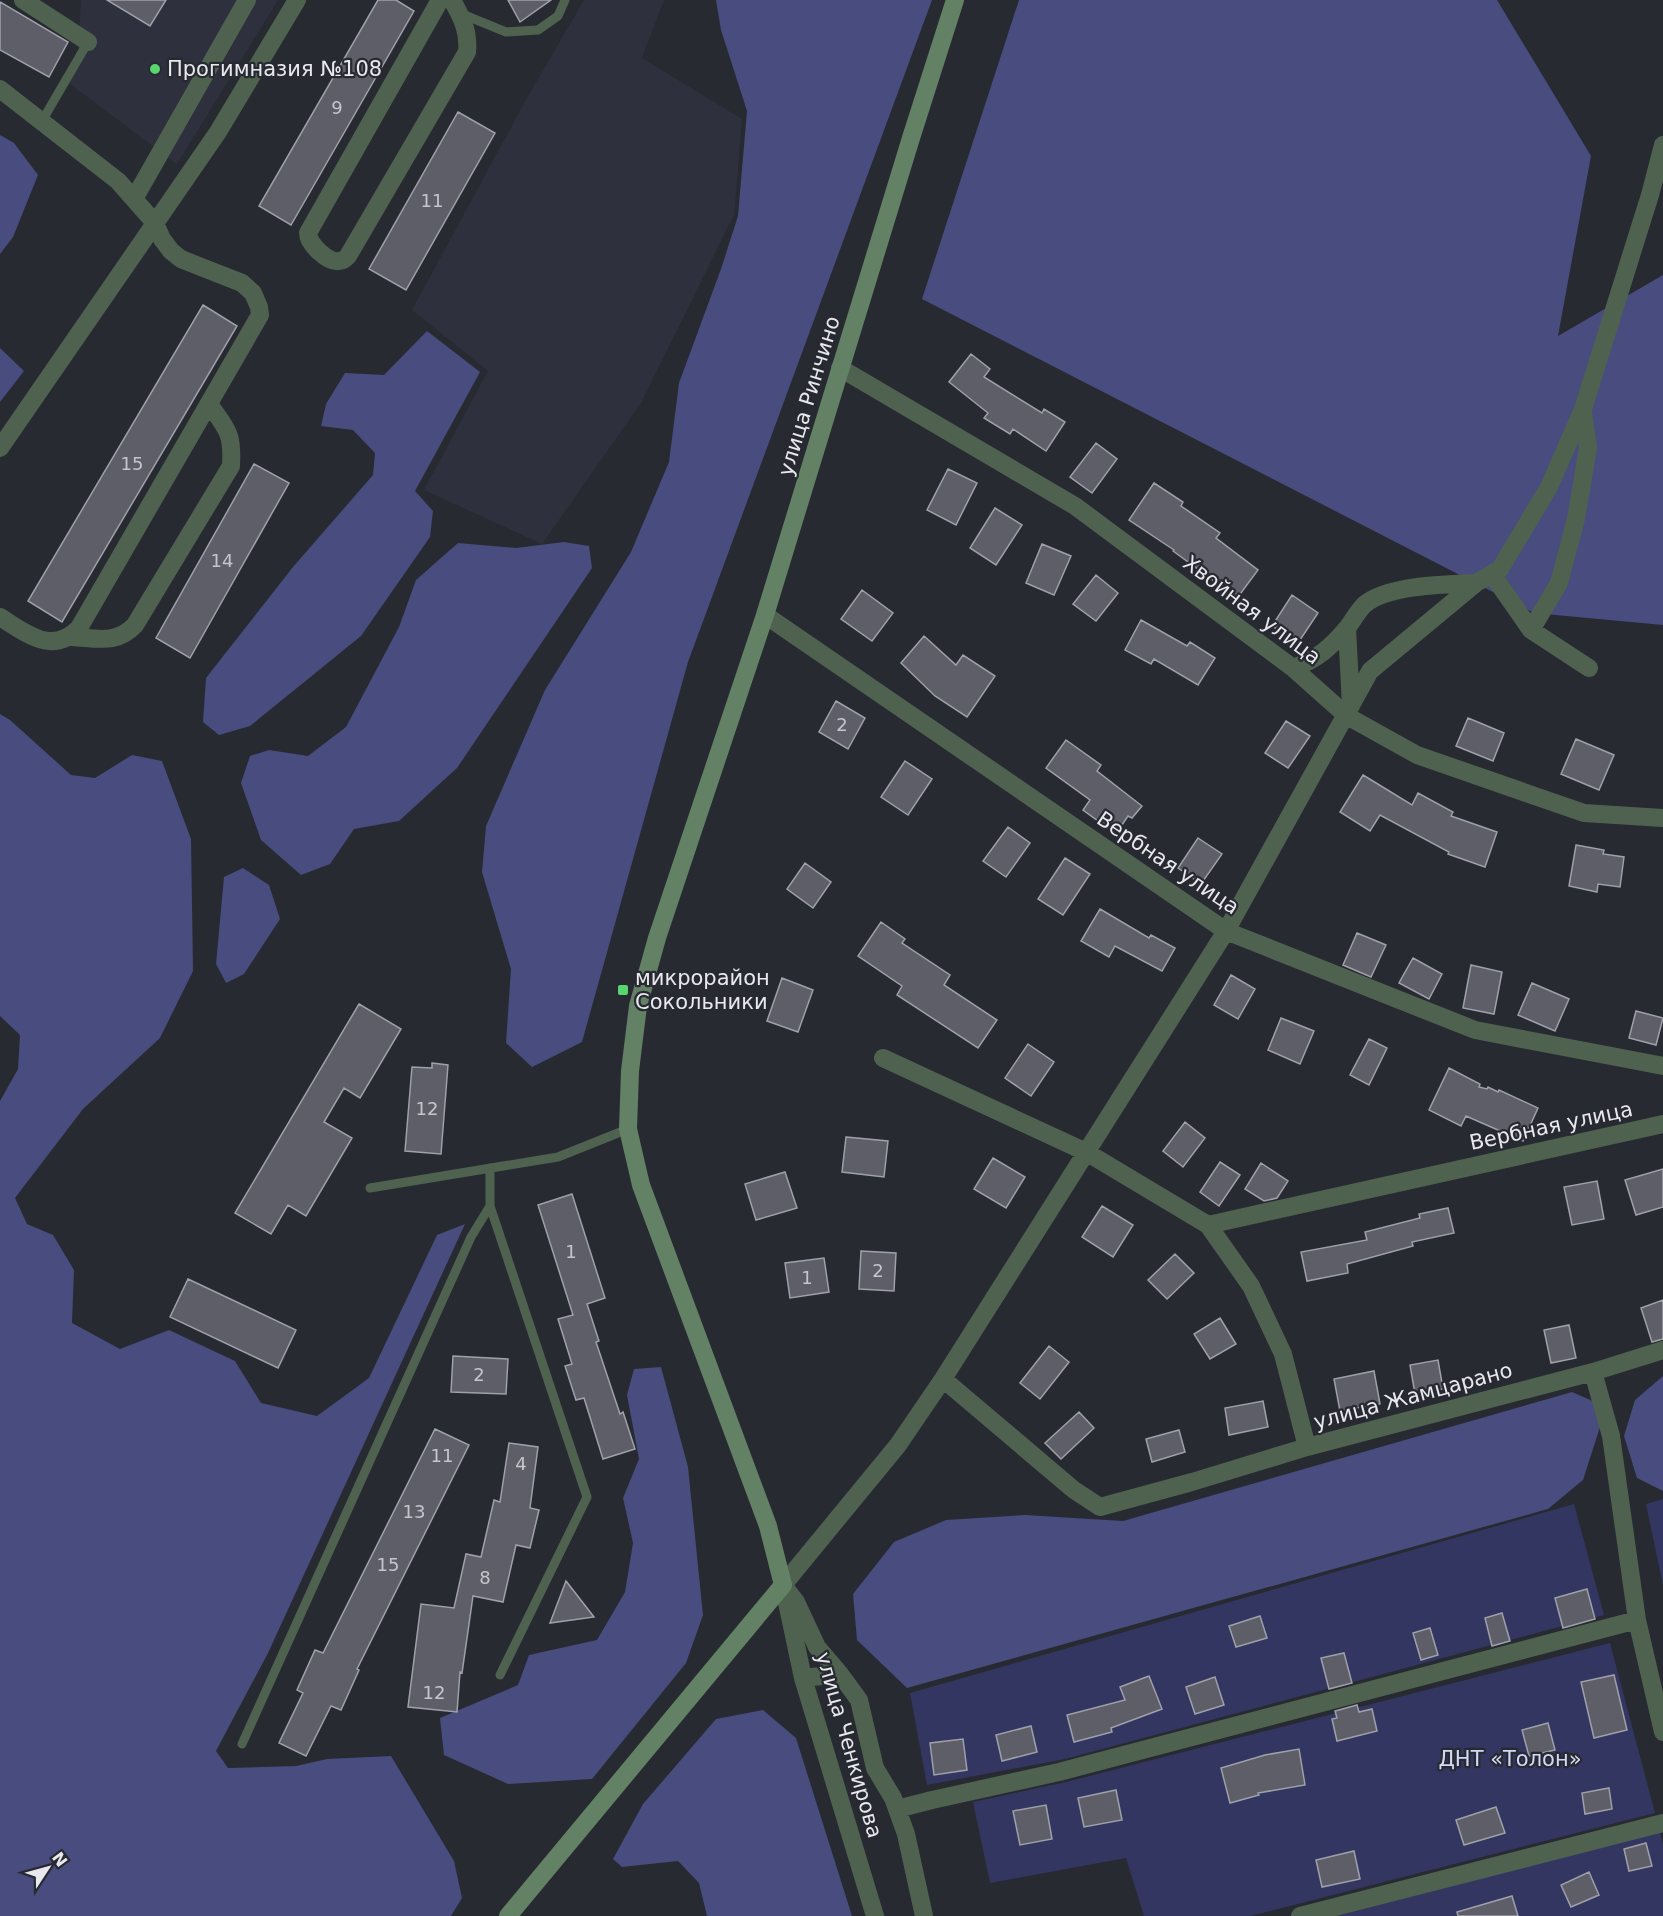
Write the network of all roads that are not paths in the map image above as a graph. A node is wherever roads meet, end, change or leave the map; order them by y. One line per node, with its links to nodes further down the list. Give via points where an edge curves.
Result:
1 (22, 0): 8 (street)
2 (247, 0): 13 (street)
3 (297, 0): 14 (street, via 218,132)
4 (440, 0): 7 (street, via 308,233 312,247 335,262 348,256 467,52 468,37)
5 (565, 0): 7 (lane, via 558,16 538,30 506,32)
6 (955, 0): 15 (street, улица Ринчино)
7 (456, 6)
8 (88, 42): 10 (lane)
9 (0, 88): 10 (street)
10 (42, 121): 13 (street, via 118,181)
11 (1663, 145): 12 (street)
12 (1656, 191): 17 (street)
13 (134, 199): 14 (street)
14 (154, 223): 16 (street, via 171,251 181,259 242,283 253,292 259,307 260,315); 18 (street)
15 (840, 368): 21 (street, улица Ринчино); 27 (street, Хвойная улица, via 1075,506)
16 (209, 404): 25 (street); 25 (street, via 226,428 232,445 231,466 135,625 116,639)
17 (1583, 409): 19 (street, via 1549,487 1500,570); 24 (street, via 1588,448 1576,519 1559,583)
18 (0, 448)
19 (1492, 574): 20 (street); 24 (street)
20 (1476, 583): 23 (street, via 1385,593 1364,605); 30 (street, via 1370,671)
21 (765, 615): 32 (street, Вербная улица); 36 (street, улица Ринчино, via 638,1006)
22 (0, 617): 25 (street, via 38,641 55,642)
23 (1347, 628): 26 (street); 27 (street, via 1321,656)
24 (1531, 630): 28 (street)
25 (71, 637)
26 (1348, 659): 29 (street); 30 (street)
27 (1293, 668): 29 (street, Хвойная улица)
28 (1589, 668)
29 (1330, 699): 30 (street, Хвойная улица)
30 (1349, 712): 31 (street, Хвойная улица, via 1417,755 1584,813); 32 (street)
31 (1663, 818)
32 (1226, 931): 34 (street, Вербная улица, via 1475,1030); 37 (street)
33 (883, 1058): 37 (street)
34 (1663, 1066)
35 (1663, 1124): 41 (street, Вербная улица)
36 (628, 1129): 38 (lane, via 558,1157); 46 (street, улица Ринчино, via 641,1185 768,1526)
37 (1086, 1152): 41 (street); 44 (street)
38 (490, 1168): 39 (lane); 40 (lane)
39 (370, 1188)
40 (490, 1206): 49 (lane, via 587,1497); 52 (lane, via 471,1237)
41 (1208, 1225): 45 (street, улица Жамцарано, via 1251,1286 1283,1354)
42 (1663, 1350): 43 (street, улица Жамцарано)
43 (1593, 1372): 45 (street, улица Жамцарано); 47 (street, via 1611,1436)
44 (943, 1380): 45 (street, via 1100,1508); 46 (street, via 898,1445)
45 (1307, 1447)
46 (783, 1585): 48 (street, via 796,1602 817,1647); 50 (street, улица Ченкирова); 55 (street)
47 (1637, 1620): 51 (street); 53 (street, via 1059,1772)
48 (840, 1674): 50 (street); 53 (street, via 859,1700 875,1768)
49 (500, 1675)
50 (803, 1678): 56 (street, улица Ченкирова)
51 (1663, 1732)
52 (242, 1744)
53 (897, 1809): 57 (street)
54 (1663, 1823): 58 (street)
55 (508, 1916)
56 (875, 1916)
57 (924, 1916)
58 (1300, 1916)

